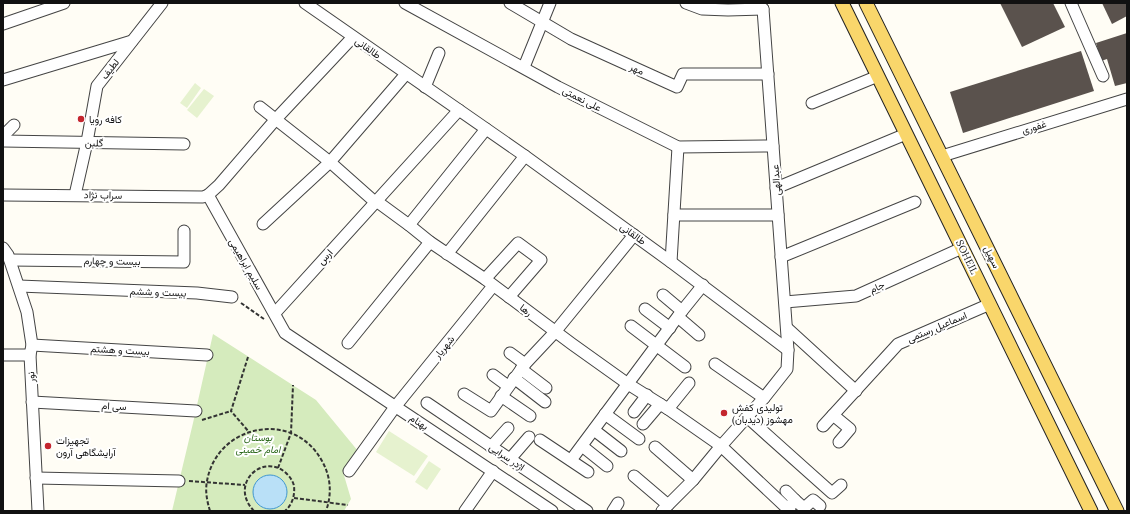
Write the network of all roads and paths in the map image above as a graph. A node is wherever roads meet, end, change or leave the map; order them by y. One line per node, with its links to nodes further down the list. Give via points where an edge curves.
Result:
1 (64, 3): 14 (street)
2 (162, 3): 16 (street, لطیف)
3 (405, 3): 18 (street, علی نعمتی)
4 (510, 3): 13 (street, مهر)
5 (550, 3): 13 (street)
6 (686, 3): 12 (street, via 702,9)
7 (842, 3): 21 (main road, SOHEIL)
8 (866, 3): 40 (main road, سهیل)
9 (1071, 3): 22 (street)
10 (307, 4): 15 (street, طالقانی)
11 (765, 6): 12 (street); 20 (street, عبدالهی)
12 (726, 7)
13 (542, 22): 18 (street); 20 (street, مهر, via 571,39 678,87 683,74)
14 (3, 24)
15 (353, 37): 19 (street, طالقانی); 29 (street)
16 (132, 42): 23 (street); 35 (street, لطیف, via 97,86)
17 (439, 53): 24 (street)
18 (524, 67): 38 (street, علی نعمتی, via 558,87)
19 (406, 74): 24 (street, طالقانی); 41 (street)
20 (768, 74): 37 (street, عبدالهی)
21 (878, 76): 26 (street); 32 (main road, SOHEIL)
22 (1103, 76)
23 (3, 80)
24 (425, 87): 28 (street, طالقانی)
25 (1127, 99): 40 (street, غفوری)
26 (812, 103)
27 (260, 107): 29 (street, رها)
28 (459, 110): 31 (street, طالقانی); 46 (street, ارس)
29 (276, 120): 41 (street, رها); 45 (street, via 219,185)
30 (14, 125): 33 (street)
31 (486, 129): 39 (street, طالقانی); 51 (street)
32 (906, 134): 42 (street); 56 (main road, SOHEIL)
33 (3, 136)
34 (3, 141): 35 (street, گلبن)
35 (87, 142): 36 (street, گلبن); 44 (street, لطیف)
36 (184, 144)
37 (773, 146): 38 (street, علی نعمتی); 42 (street, عبدالهی)
38 (678, 147): 49 (street)
39 (525, 156): 53 (street, طالقانی); 57 (street)
40 (942, 156): 158 (main road, سهیل)
41 (330, 162): 46 (street, رها); 50 (street)
42 (776, 188): 48 (street, عبدالهی)
43 (3, 195): 44 (street, سراب نژاد)
44 (75, 195): 45 (street, سراب نژاد)
45 (205, 196): 70 (street, سلیم ابراهیمی)
46 (375, 202): 51 (street, رها); 70 (street, ارس)
47 (914, 202): 58 (street)
48 (778, 214): 49 (street); 58 (street, عبدالهی)
49 (674, 215): 60 (street)
50 (263, 224)
51 (409, 225): 54 (street, رها)
52 (184, 231): 59 (street, بیست و چهارم, via 184,262)
53 (634, 235): 60 (street, طالقانی); 76 (street)
54 (430, 242): 57 (street, رها); 79 (street)
55 (3, 248): 59 (street, نور)
56 (962, 248): 67 (street, جام, via 856,296); 68 (main road, SOHEIL)
57 (447, 254): 61 (street, رها)
58 (781, 257): 67 (street, عبدالهی)
59 (10, 260): 63 (street, نور)
60 (672, 262): 62 (street, طالقانی)
61 (489, 283): 66 (street, رها); 66 (street, شهریار, via 518,243 541,260); 104 (street, شهریار)
62 (703, 285): 71 (street); 82 (street, طالقانی)
63 (19, 286): 65 (street, بیست و ششم); 81 (street, نور, via 27,312)
64 (663, 295): 71 (street)
65 (232, 296): 72 (path)
66 (509, 297): 76 (street, رها)
67 (785, 302): 75 (street, عبدالهی)
68 (990, 304): 96 (street, اسماعیل رستمی, via 898,344); 157 (main road, SOHEIL)
69 (645, 309): 74 (street)
70 (275, 313): 77 (street, سلیم ابراهیمی)
71 (680, 314): 74 (street); 78 (street)
72 (266, 320)
73 (632, 326): 80 (street)
74 (670, 328): 80 (street)
75 (787, 328): 82 (street, عبدالهی); 96 (street)
76 (555, 332): 88 (street); 93 (street, رها)
77 (285, 333): 104 (street, بهنام)
78 (699, 335)
79 (348, 343)
80 (657, 346): 89 (street); 93 (street)
81 (31, 350): 84 (street, بیست و هشتم); 85 (street, بیست و هشتم); 101 (street, نور)
82 (788, 350): 100 (street, via 787,369)
83 (510, 353): 88 (street)
84 (3, 355)
85 (207, 355)
86 (248, 357): 106 (path)
87 (715, 364): 100 (street)
88 (523, 366): 91 (street); 95 (street)
89 (685, 367)
90 (492, 375): 91 (street)
91 (511, 382): 99 (street); 102 (street)
92 (690, 383): 105 (street)
93 (628, 384): 98 (street, رها); 108 (street)
94 (293, 385): 118 (path)
95 (546, 388)
96 (856, 391): 111 (street, اسماعیل رستمی)
97 (464, 394): 99 (street, via 491,411)
98 (647, 395): 105 (street, رها); 107 (street)
99 (501, 396): 110 (street)
100 (764, 398): 112 (street)
101 (32, 402): 109 (street, سی ام); 134 (street, نور)
102 (545, 402)
103 (427, 403): 123 (street, اژدر سرایی)
104 (395, 407): 130 (street, شهریار); 131 (street, بهنام)
105 (664, 407): 113 (street); 122 (street, رها)
106 (231, 411): 109 (path); 117 (path)
107 (634, 412)
108 (605, 414): 116 (street); 119 (street)
109 (198, 416)
110 (530, 416)
111 (833, 416): 114 (street, اسماعیل رستمی); 120 (street, via 850,429)
112 (747, 417): 122 (street); 139 (street, via 832,494)
113 (643, 424)
114 (824, 426)
115 (508, 428): 123 (street)
116 (594, 430): 121 (street); 125 (street)
117 (249, 432): 118 (path, via 277,429); 137 (path, via 233,439 220,451 211,465)
118 (291, 433): 129 (path); 143 (path, via 306,441 318,454 326,469 330,485)
119 (639, 439)
120 (839, 442)
121 (582, 446): 127 (street); 128 (street)
122 (721, 446): 135 (street); 148 (street, رها)
123 (491, 447): 126 (street, اژدر سرایی)
124 (655, 447): 135 (street)
125 (621, 451)
126 (510, 459): 127 (street, via 534,439); 156 (street, اژدر سرایی)
127 (571, 460): 132 (street)
128 (607, 466)
129 (278, 468): 138 (path, via 261,468 249,477); 141 (path, via 290,477)
130 (349, 471)
131 (493, 471): 146 (street, بهنام); 154 (street)
132 (588, 472)
133 (634, 476): 147 (street)
134 (36, 478): 136 (street); 149 (street, نور)
135 (693, 480): 147 (street)
136 (179, 481): 137 (path)
137 (206, 482): 138 (path); 150 (path, via 206,498)
138 (245, 485): 151 (path, via 246,500)
139 (841, 485)
140 (786, 491): 142 (street)
141 (294, 498): 143 (path); 152 (path)
142 (795, 500): 145 (street, via 804,508 813,500); 148 (street)
143 (329, 502): 144 (path); 153 (path)
144 (348, 505)
145 (820, 506)
146 (537, 507): 155 (street, بهنام)
147 (665, 508)
148 (789, 510)
149 (38, 511)
150 (210, 511)
151 (254, 511)
152 (285, 511)
153 (326, 511)
154 (465, 511)
155 (552, 511)
156 (587, 511)
157 (1091, 511)
158 (1117, 511)

